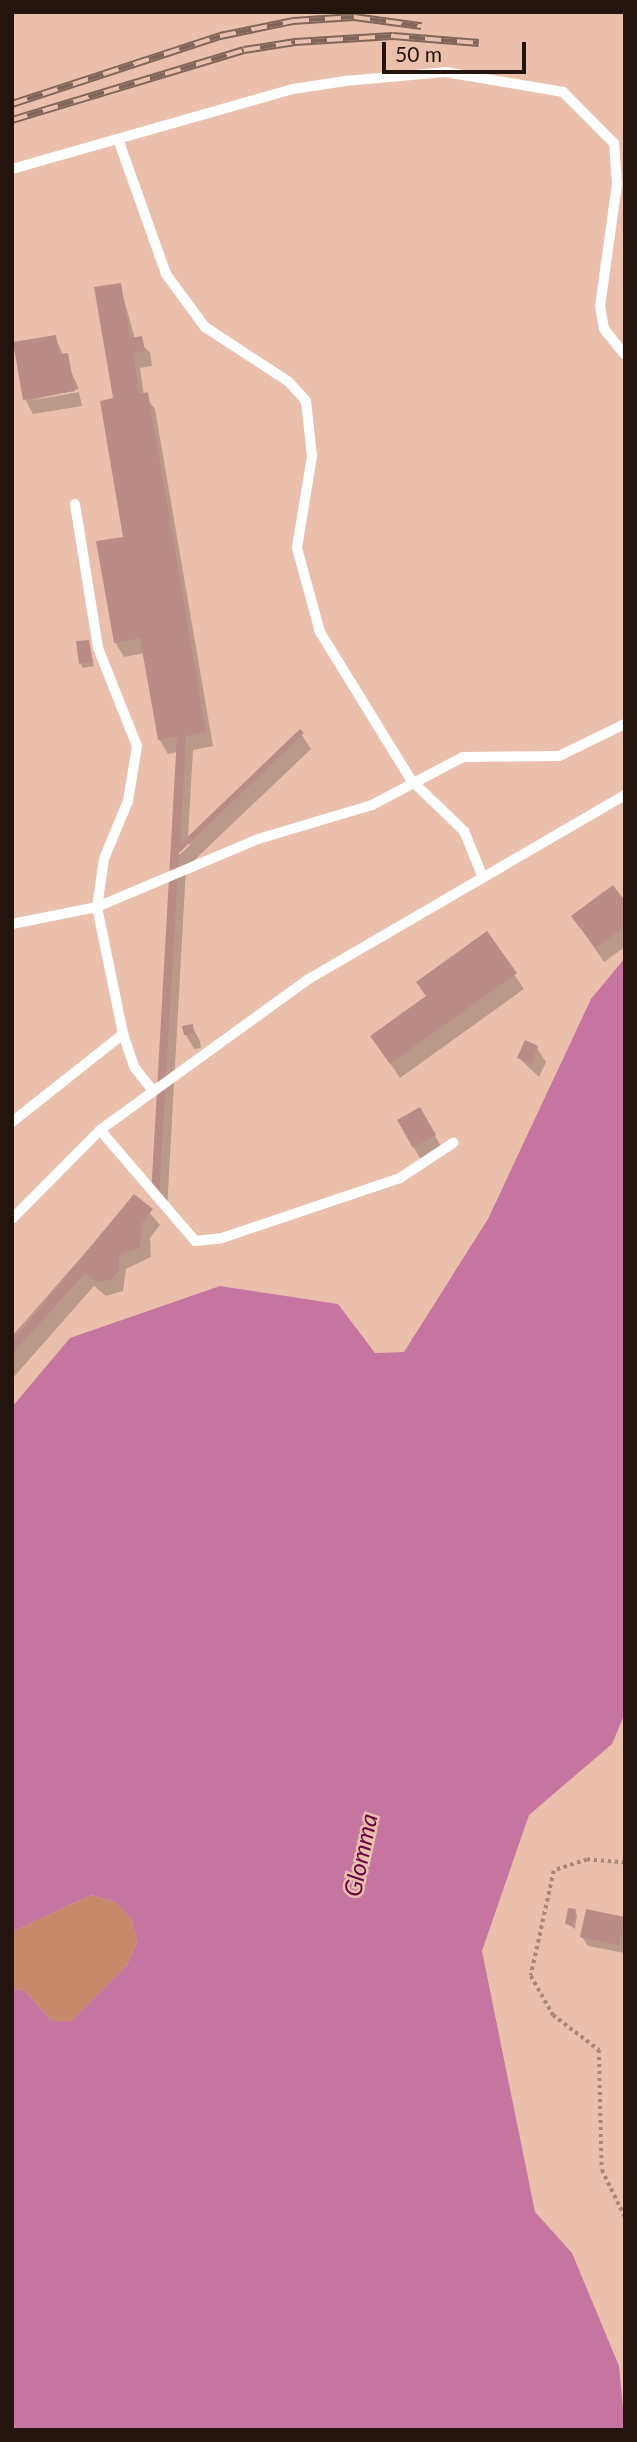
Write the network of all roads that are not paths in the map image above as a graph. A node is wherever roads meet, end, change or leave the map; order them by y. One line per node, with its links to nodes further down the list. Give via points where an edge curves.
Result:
1 (118, 139): 2 (lane); 3 (lane, via 293,89 345,81 445,72 563,92 614,143 617,184 600,306 604,328); 6 (lane, via 166,275 205,327 289,382 306,401 312,456 297,548 305,592 320,632)
2 (12, 169)
3 (625, 355)
4 (75, 504): 9 (lane, via 98,648 136,746 128,801 104,859)
5 (625, 724): 6 (lane, via 559,756 463,757)
6 (411, 780): 8 (lane, via 464,831); 9 (lane, via 372,805 258,839)
7 (625, 796): 8 (lane)
8 (482, 875): 12 (lane, via 307,980)
9 (97, 907): 10 (lane); 11 (lane)
10 (12, 924)
11 (123, 1034): 12 (lane, via 135,1068); 13 (lane)
12 (152, 1090): 14 (lane)
13 (12, 1122)
14 (100, 1130): 15 (lane, via 195,1241 222,1238 400,1178); 16 (lane)
15 (453, 1143)
16 (12, 1219)

